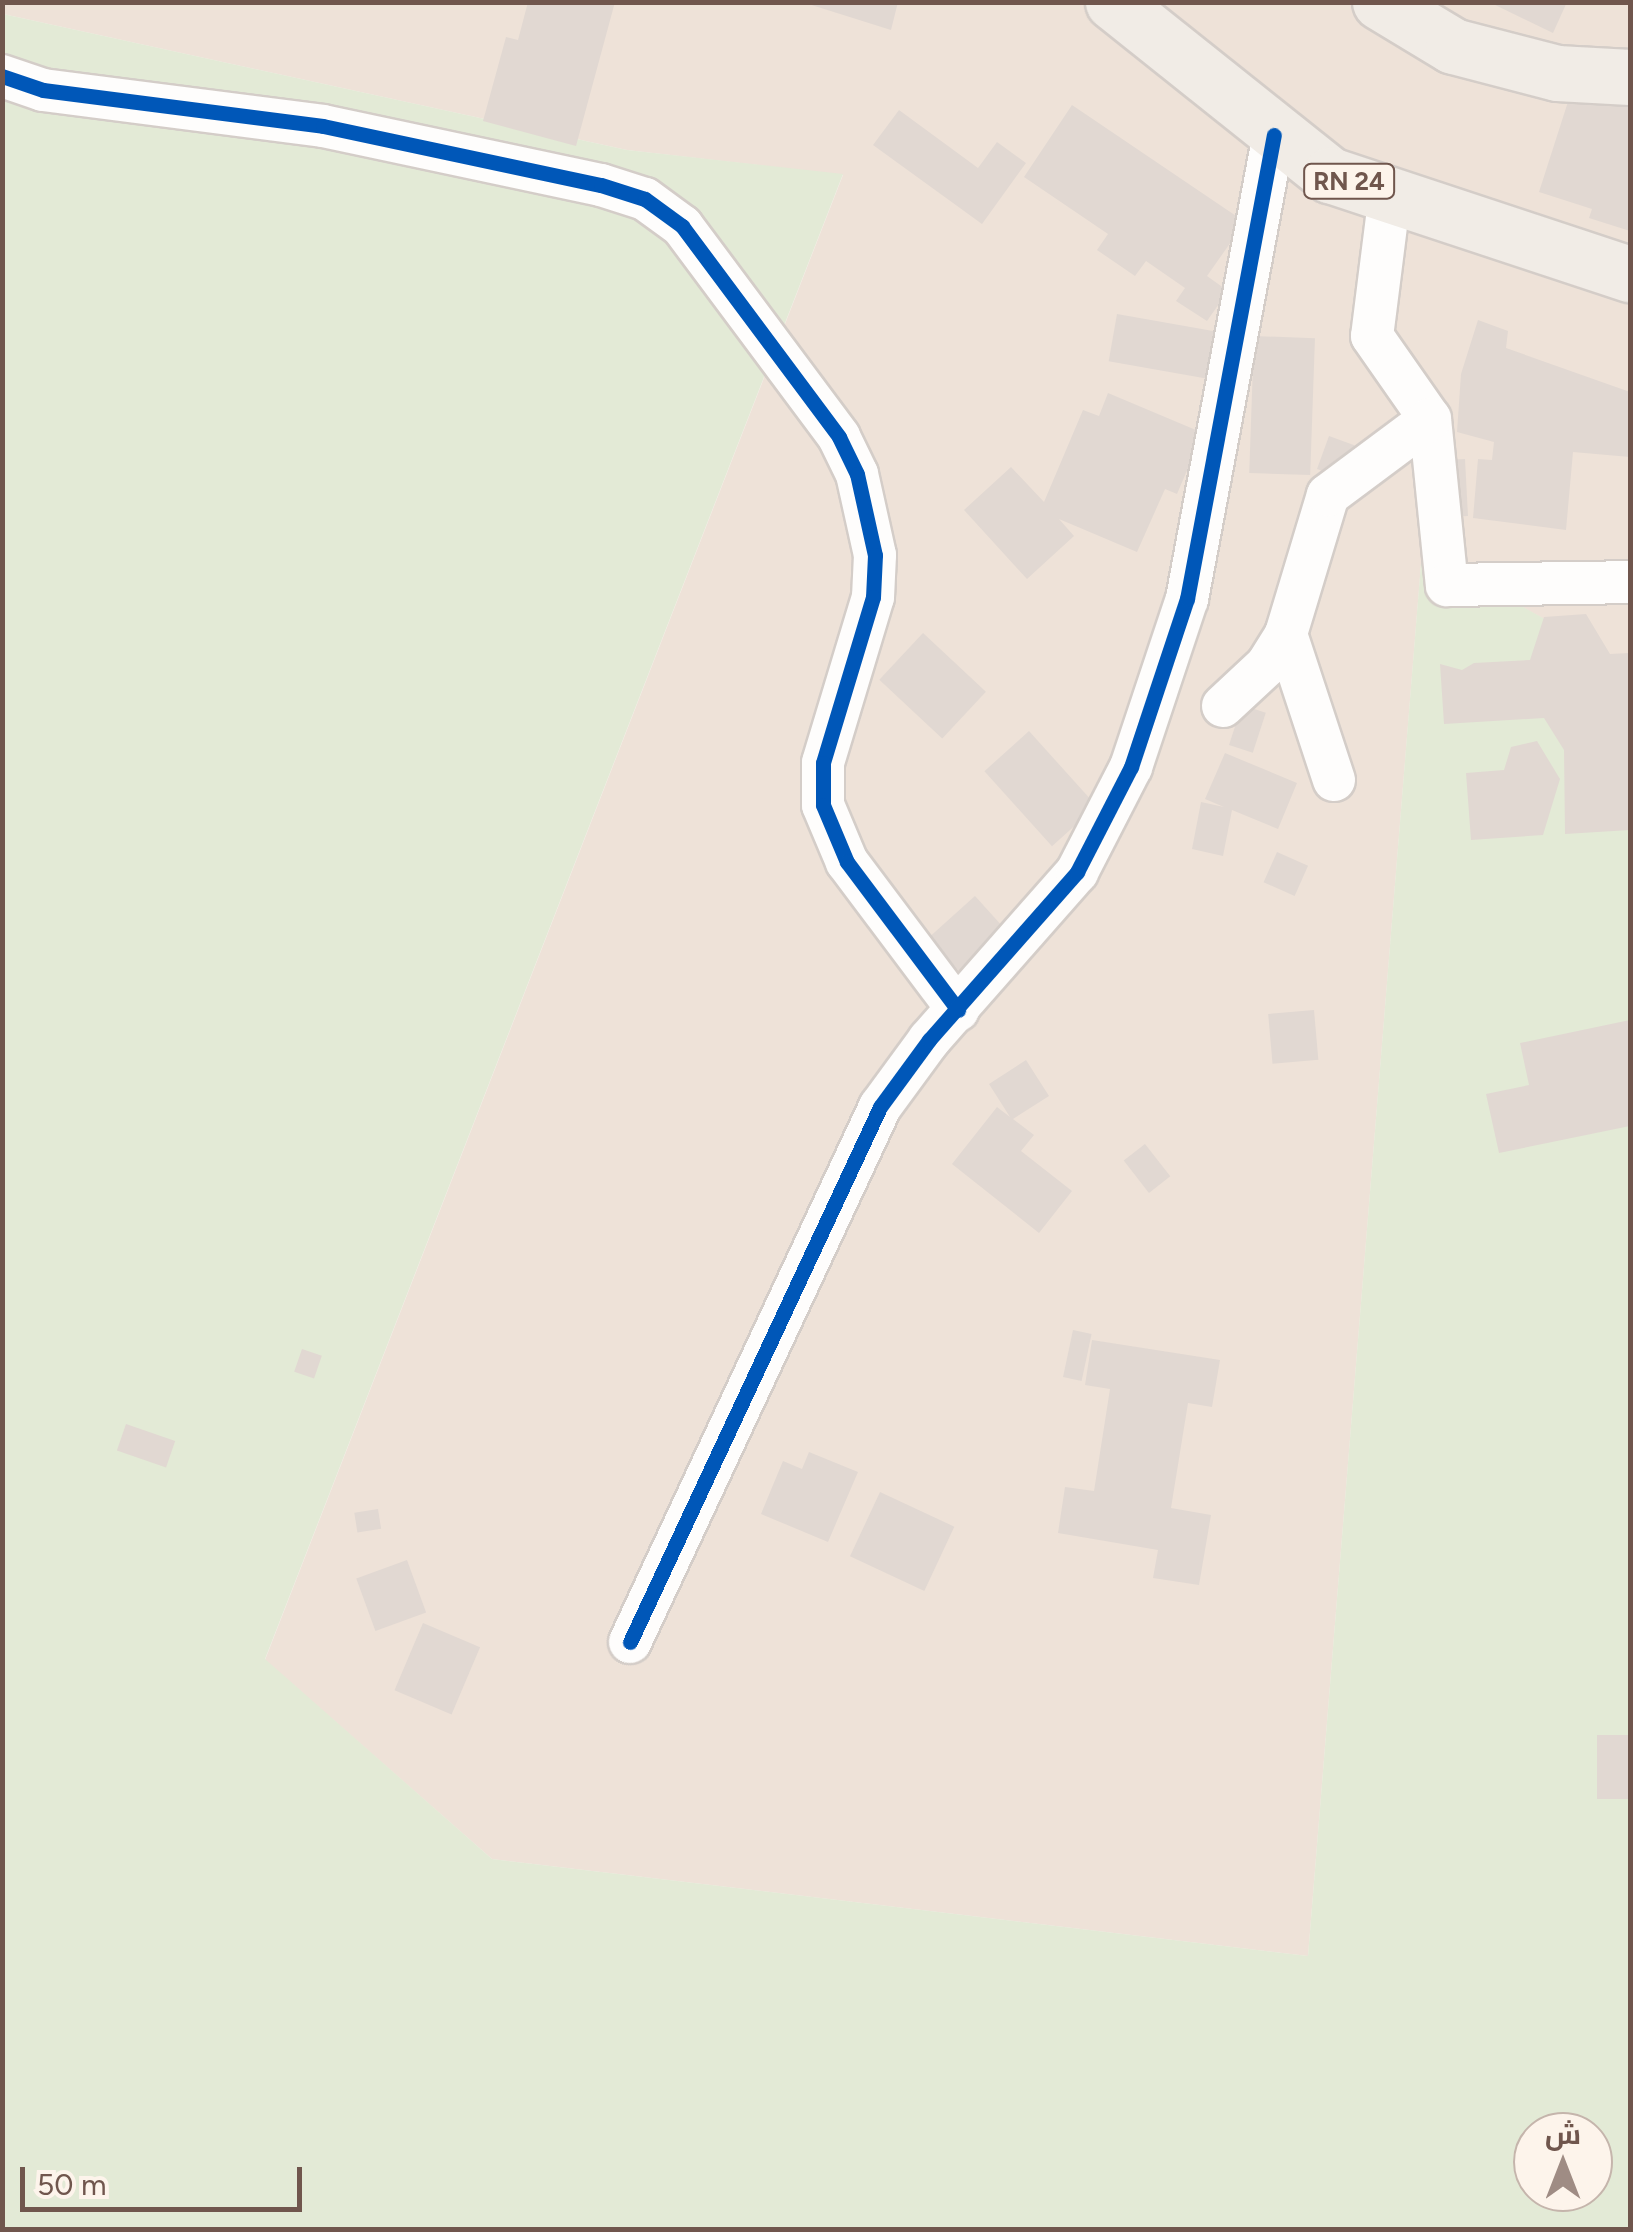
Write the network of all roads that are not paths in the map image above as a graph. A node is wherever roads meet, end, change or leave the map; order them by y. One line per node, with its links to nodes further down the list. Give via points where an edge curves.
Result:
1 (1113, 2): 5 (main road, RN 24)
2 (1380, 2): 4 (main road, via 1453,46 1557,72)
3 (2, 76): 13 (street, via 43,90 323,126 613,187 645,198 682,226 839,436 857,474 875,555 874,597 823,764 822,806 847,862)
4 (1630, 78)
5 (1274, 135): 6 (main road, RN 24, via 1330,175); 13 (street, via 1187,599 1154,712 1078,872)
6 (1390, 194): 7 (main road, RN 24); 8 (street, via 1372,336)
7 (1630, 274)
8 (1430, 419): 9 (street, via 1447,585); 10 (street, via 1328,495)
9 (1630, 582)
10 (1286, 634): 11 (street, via 1268,664); 12 (street)
11 (1222, 706)
12 (1334, 780)
13 (958, 1010): 14 (street, via 903,1072 860,1143)
14 (630, 1642)

